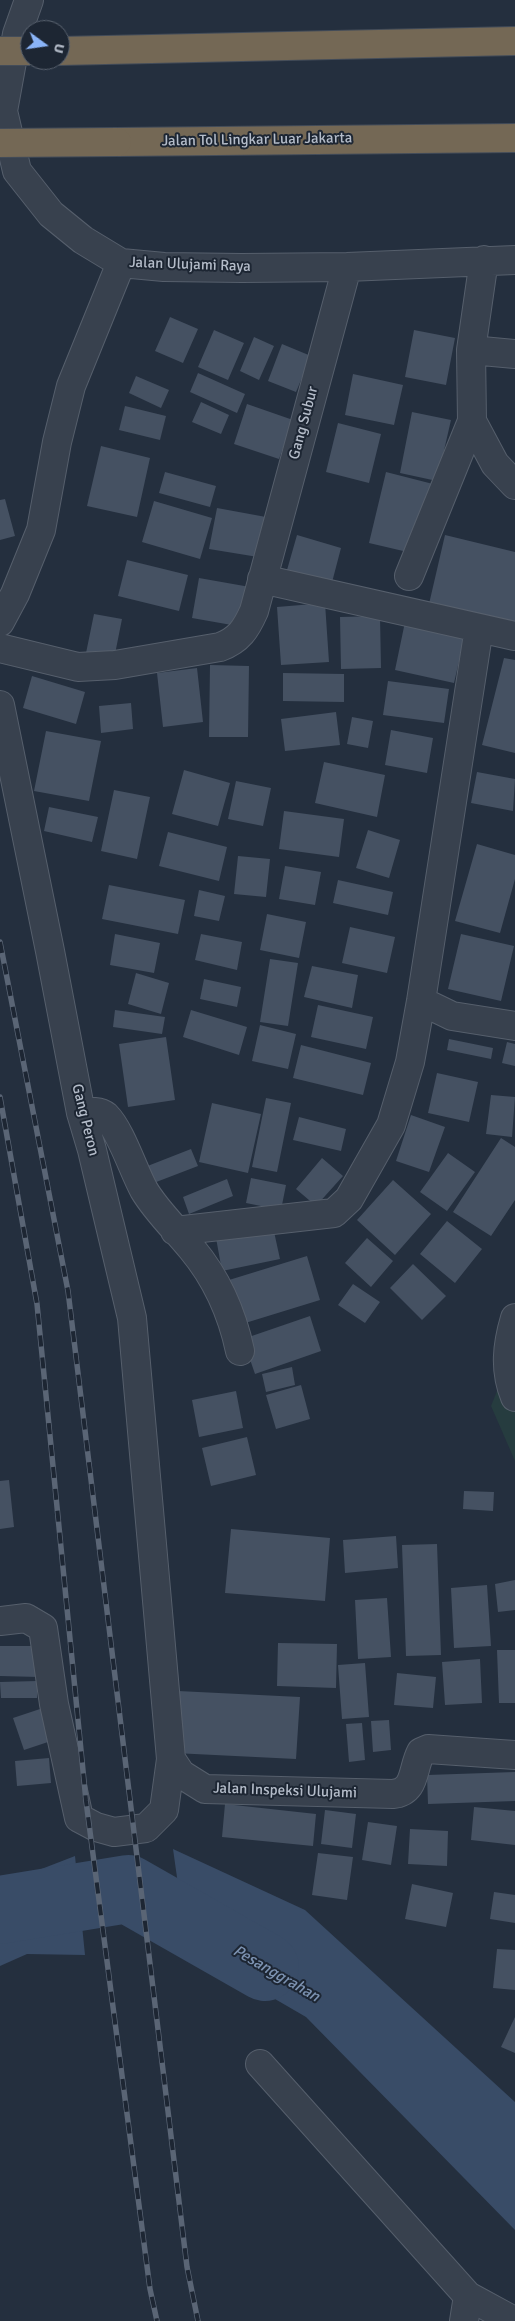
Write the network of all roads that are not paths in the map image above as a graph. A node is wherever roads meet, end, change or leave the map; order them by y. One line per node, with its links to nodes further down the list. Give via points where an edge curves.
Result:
1 (30, 0): 10 (street, Jalan Ulujami Raya, via 17,34 3,111 17,171 51,214 83,240)
2 (515, 40): 5 (highway)
3 (0, 51): 4 (highway, bridge)
4 (20, 51)
5 (70, 51)
6 (515, 138): 7 (highway, Jalan Tol Lingkar Luar Jakarta, bridge)
7 (0, 143)
8 (484, 260): 9 (street, Jalan Ulujami Raya); 11 (street, Jalan Ulujami Raya); 12 (street)
9 (515, 260)
10 (121, 262): 11 (street, Jalan Ulujami Raya, via 164,267); 18 (street, via 71,386 41,530)
11 (347, 267): 17 (street, Gang Subur)
12 (472, 350): 13 (street); 14 (street)
13 (515, 354)
14 (472, 421): 15 (street, via 495,464); 16 (street)
15 (515, 485)
16 (409, 576)
17 (262, 579): 19 (street); 21 (street, Gang Subur, via 247,628 234,642 220,647 78,667)
18 (0, 622)
19 (479, 628): 20 (street); 23 (street)
20 (515, 636)
21 (0, 648)
22 (0, 705): 25 (street, Gang Peron)
23 (421, 1001): 24 (street, via 452,1016); 26 (street, via 410,1062 391,1125 344,1207 334,1213)
24 (515, 1026)
25 (81, 1113): 26 (street, via 94,1111 105,1114 145,1191); 32 (street, Gang Peron, via 132,1318)
26 (175, 1231): 28 (street, via 192,1248 220,1290 234,1322)
27 (515, 1318): 29 (street, via 507,1353 509,1381)
28 (240, 1351)
29 (515, 1397)
30 (4, 1621): 32 (street, via 26,1618 43,1628 54,1704 78,1818 96,1828 114,1832 146,1828 164,1810)
31 (515, 1756): 32 (street, Jalan Inspeksi Ulujami, via 428,1749 421,1752 417,1760 409,1788 393,1794 205,1789 181,1774)
32 (171, 1759)
33 (260, 2064): 34 (street)
34 (466, 2309): 35 (street)
35 (514, 2321)

